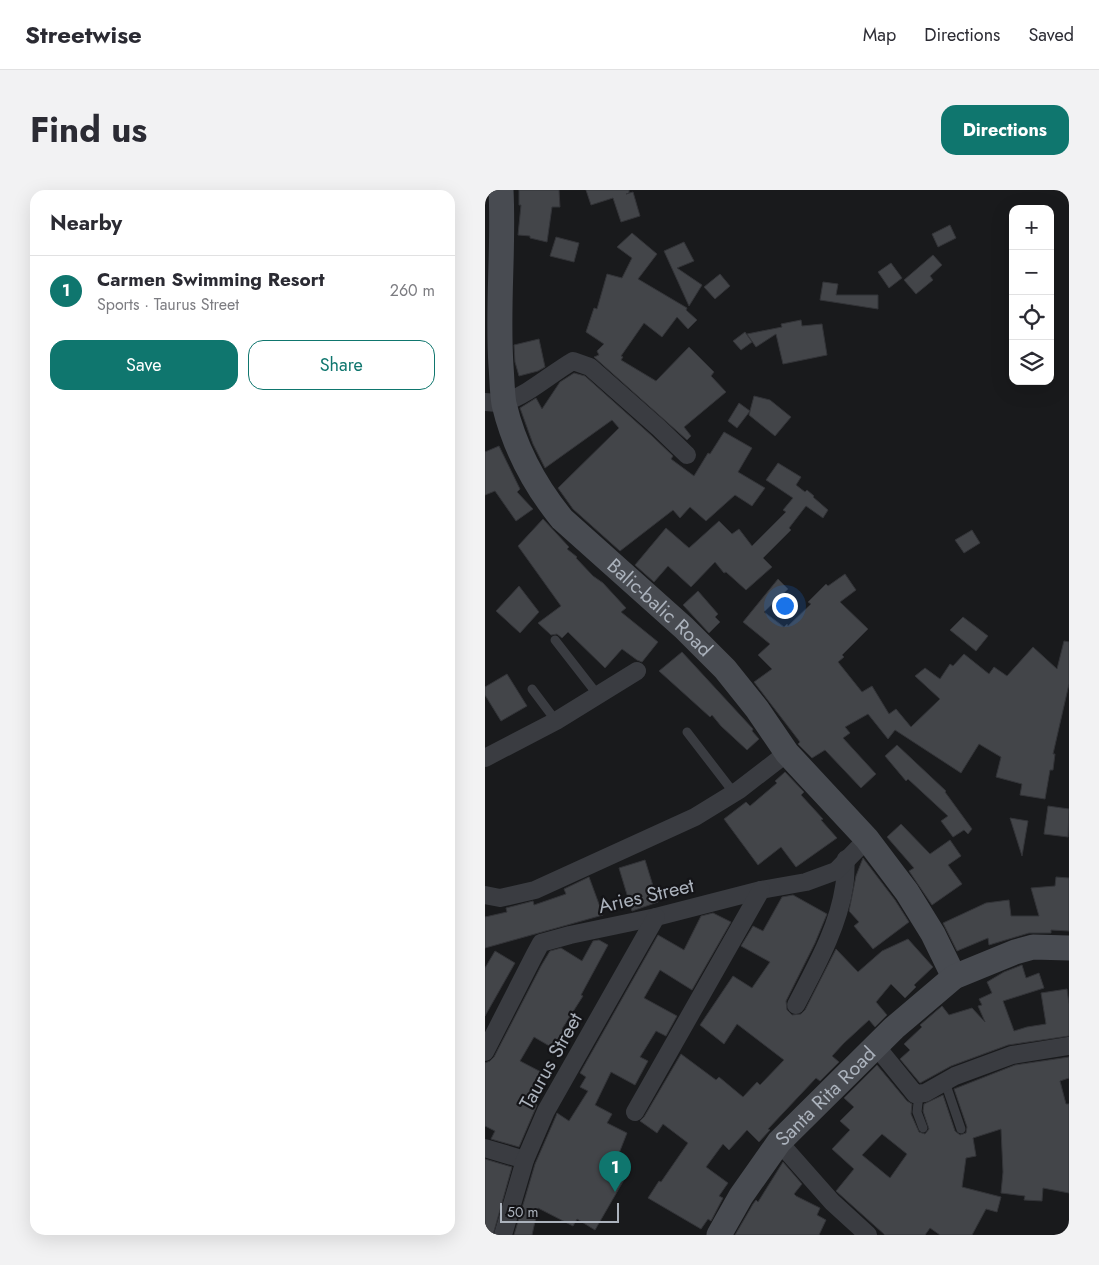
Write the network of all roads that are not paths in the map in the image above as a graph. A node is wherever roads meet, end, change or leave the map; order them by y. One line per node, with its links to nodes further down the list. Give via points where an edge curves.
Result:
1 (501, 190): 2 (main road, Balic-balic Road, via 503,230)
2 (494, 402): 3 (street, via 535,386 573,361 590,367); 10 (main road, Balic-balic Road, via 511,427 526,466 562,519 725,669)
3 (687, 455)
4 (555, 640): 7 (lane)
5 (637, 671): 7 (street)
6 (532, 689): 8 (lane)
7 (597, 694): 8 (street)
8 (556, 721): 11 (street)
9 (687, 732): 12 (lane)
10 (787, 753): 12 (street); 13 (main road, Balic-balic Road)
11 (485, 758)
12 (735, 793): 16 (street, via 695,816 535,890 499,898)
13 (867, 839): 14 (street, Aries Street); 19 (main road, Balic-balic Road, via 907,892)
14 (846, 859): 15 (street, Aries Street, via 836,871 806,882); 20 (street, via 845,886 837,916)
15 (761, 890): 17 (street, Aries Street); 27 (street)
16 (485, 896)
17 (656, 917): 21 (street, Aries Street, via 541,943); 32 (street, Taurus Street, via 546,1111)
18 (1069, 948): 19 (main road, Santa Rita Road, via 1033,947)
19 (954, 977): 22 (main road, Santa Rita Road)
20 (796, 1005)
21 (490, 1033): 24 (street, Aries Street)
22 (876, 1046): 26 (street, via 915,1094); 30 (main road, Santa Rita Road)
23 (1069, 1046): 25 (street, via 1012,1055)
24 (485, 1052)
25 (945, 1082): 26 (street); 29 (lane)
26 (919, 1094): 28 (lane, via 917,1112)
27 (635, 1112)
28 (923, 1128)
29 (961, 1129)
30 (779, 1142): 34 (main road, Santa Rita Road, via 741,1196); 35 (street, via 832,1202)
31 (485, 1148): 32 (street)
32 (525, 1160): 33 (street, Taurus Street)
33 (503, 1235)
34 (719, 1235)
35 (868, 1235)

